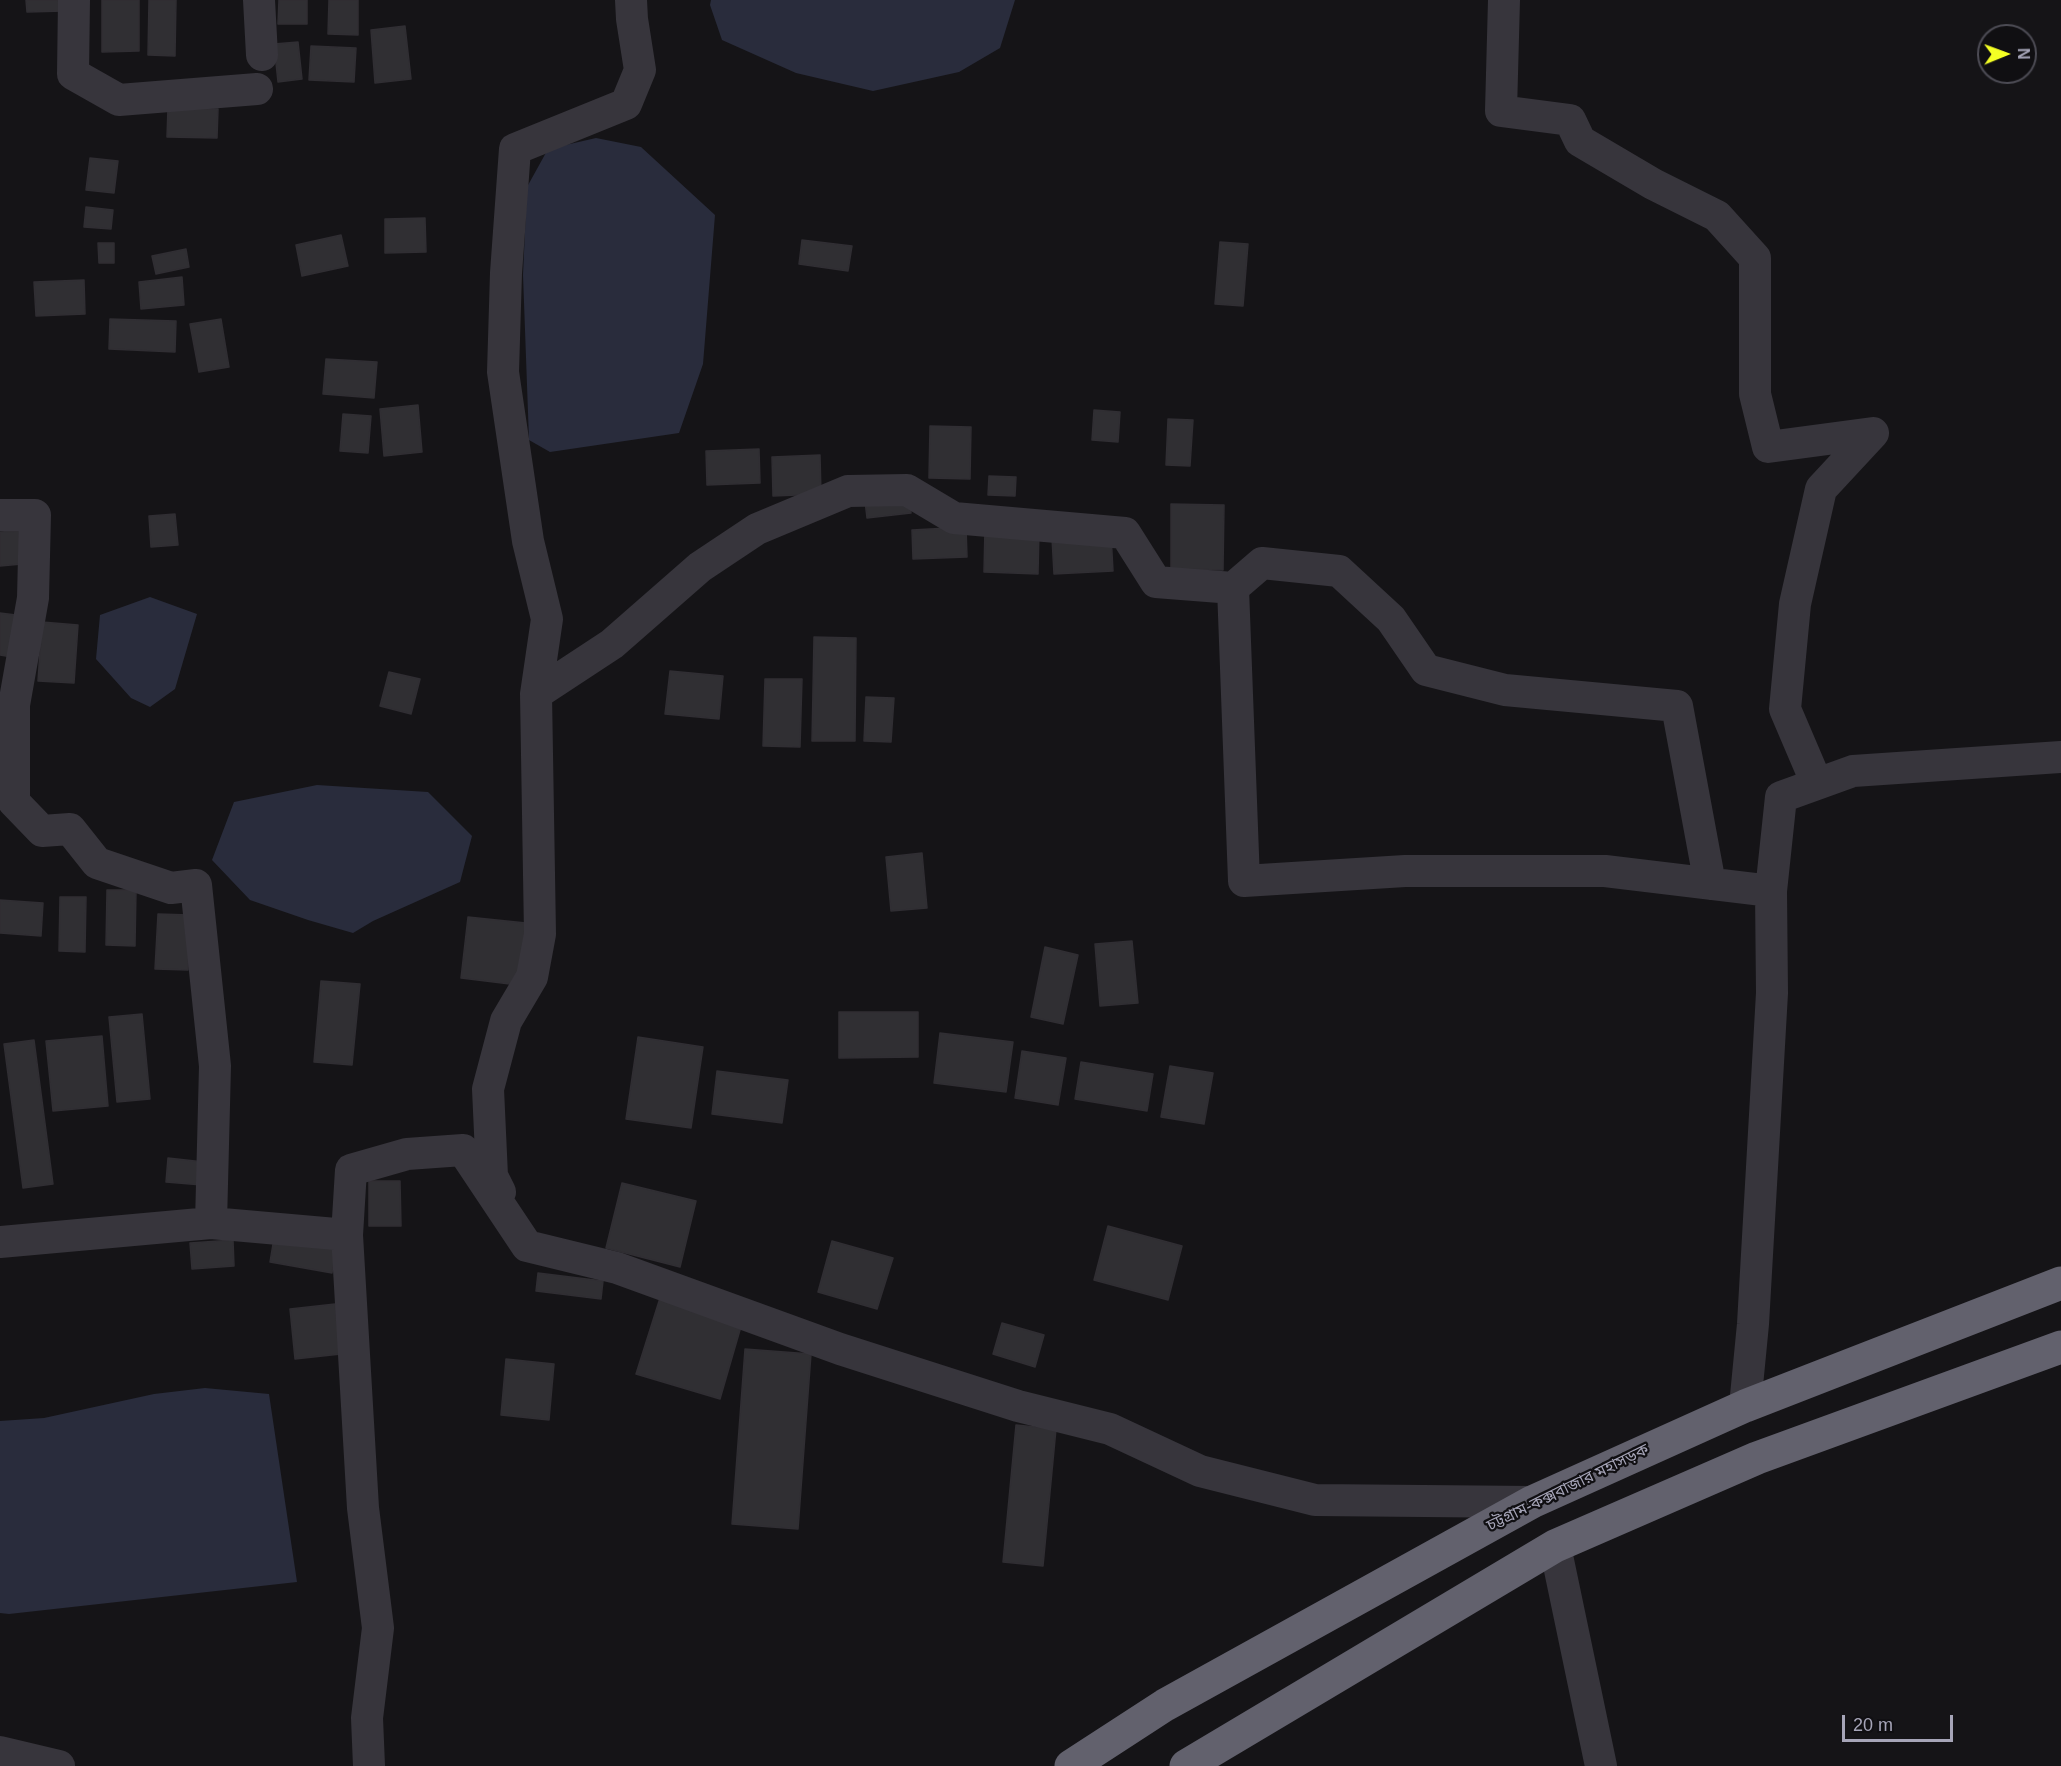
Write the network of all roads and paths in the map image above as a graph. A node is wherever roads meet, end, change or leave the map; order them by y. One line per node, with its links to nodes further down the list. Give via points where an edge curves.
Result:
1 (74, 0): 6 (street, via 73,74 119,100)
2 (259, 0): 5 (street)
3 (631, 0): 9 (street, via 640,70 626,104 515,149 503,372 528,541 547,619)
4 (1504, 0): 11 (street, via 1501,111 1570,120 1580,141 1717,216 1755,258 1755,394 1768,447 1873,433 1821,489 1795,604 1785,709)
5 (262, 55)
6 (257, 89)
7 (0, 515): 12 (street, via 35,515 33,598 14,705)
8 (1233, 588): 9 (street, via 1156,582 1125,533 954,518 907,490 848,491 756,529 699,567 612,644); 13 (street, via 1262,563 1339,571 1390,619 1426,670 1505,690 1677,706); 13 (street, via 1244,880 1405,871 1605,871)
9 (536, 694): 18 (street, via 540,934 532,977 506,1021 488,1089 492,1176)
10 (2061, 757): 11 (street, via 1853,771)
11 (1817, 784): 14 (street, via 1781,797)
12 (7, 803): 15 (street, via 42,831 70,829 97,863 171,888 196,885 215,1066)
13 (1710, 884): 14 (street)
14 (1771, 891): 21 (street, via 1772,993)
15 (211, 1223): 16 (street); 17 (street)
16 (347, 1235): 18 (street, via 351,1170 407,1154 463,1150); 27 (street, via 363,1508 378,1628 367,1718)
17 (0, 1242)
18 (527, 1246): 22 (street, via 617,1268 840,1349 1018,1406 1110,1429 1200,1471 1314,1500)
19 (2061, 1283): 21 (highway, চট্টগ্রাম-কক্সবাজার মহাসড়ক)
20 (2061, 1347): 23 (highway, via 1757,1458)
21 (1745, 1406): 22 (highway, চট্টগ্রাম-কক্সবাজার মহাসড়ক)
22 (1532, 1502): 28 (highway, চট্টগ্রাম-কক্সবাজার মহাসড়ক, via 1165,1705)
23 (1555, 1546): 25 (highway); 29 (street)
24 (0, 1752): 26 (street)
25 (1200, 1764)
26 (59, 1766)
27 (369, 1766)
28 (1071, 1766)
29 (1601, 1766)

